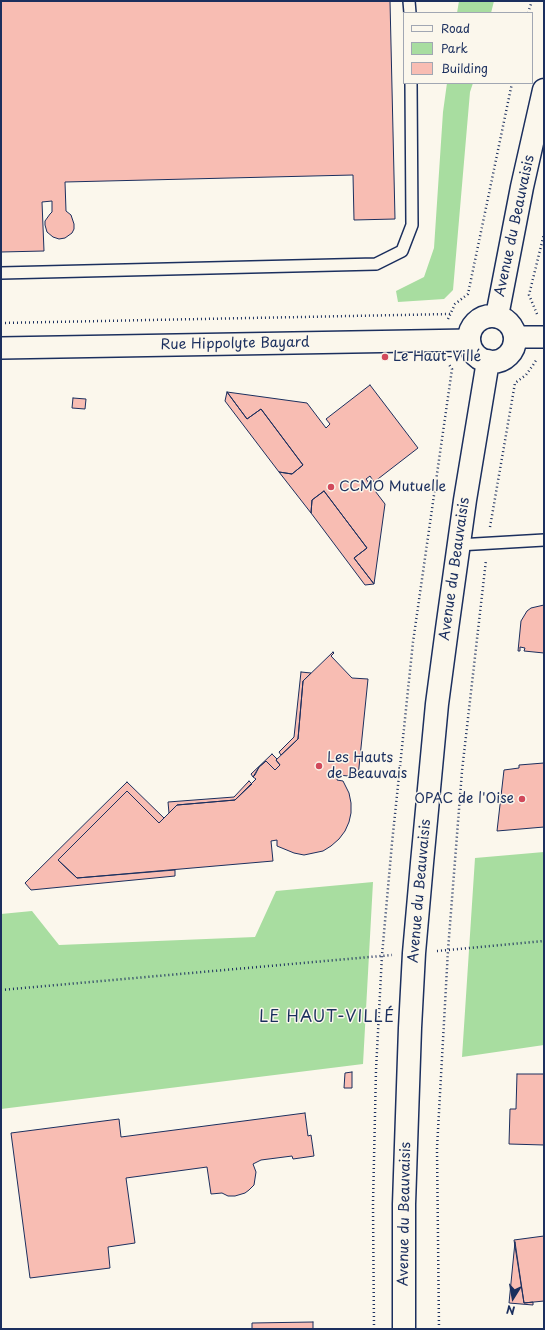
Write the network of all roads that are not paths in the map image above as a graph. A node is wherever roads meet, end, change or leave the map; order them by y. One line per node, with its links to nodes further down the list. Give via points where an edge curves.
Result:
1 (410, 1): 2 (lane)
2 (410, 12)
3 (411, 84): 5 (lane, via 412,225 402,251 376,264)
4 (544, 90): 6 (street, Avenue du Beauvaisis)
5 (1, 273)
6 (497, 316): 7 (street, via 509,323); 9 (street, via 487,316 478,320 472,327)
7 (515, 337): 8 (street); 11 (street, via 514,347 506,357)
8 (541, 337)
9 (469, 340): 10 (street, Rue Hippolyte Bayard); 11 (street, via 476,355)
10 (1, 348)
11 (488, 361): 13 (street, Avenue du Beauvaisis)
12 (544, 540): 13 (lane)
13 (458, 545): 14 (street, Avenue du Beauvaisis, via 437,704 414,953 403,1260)
14 (404, 1329)

